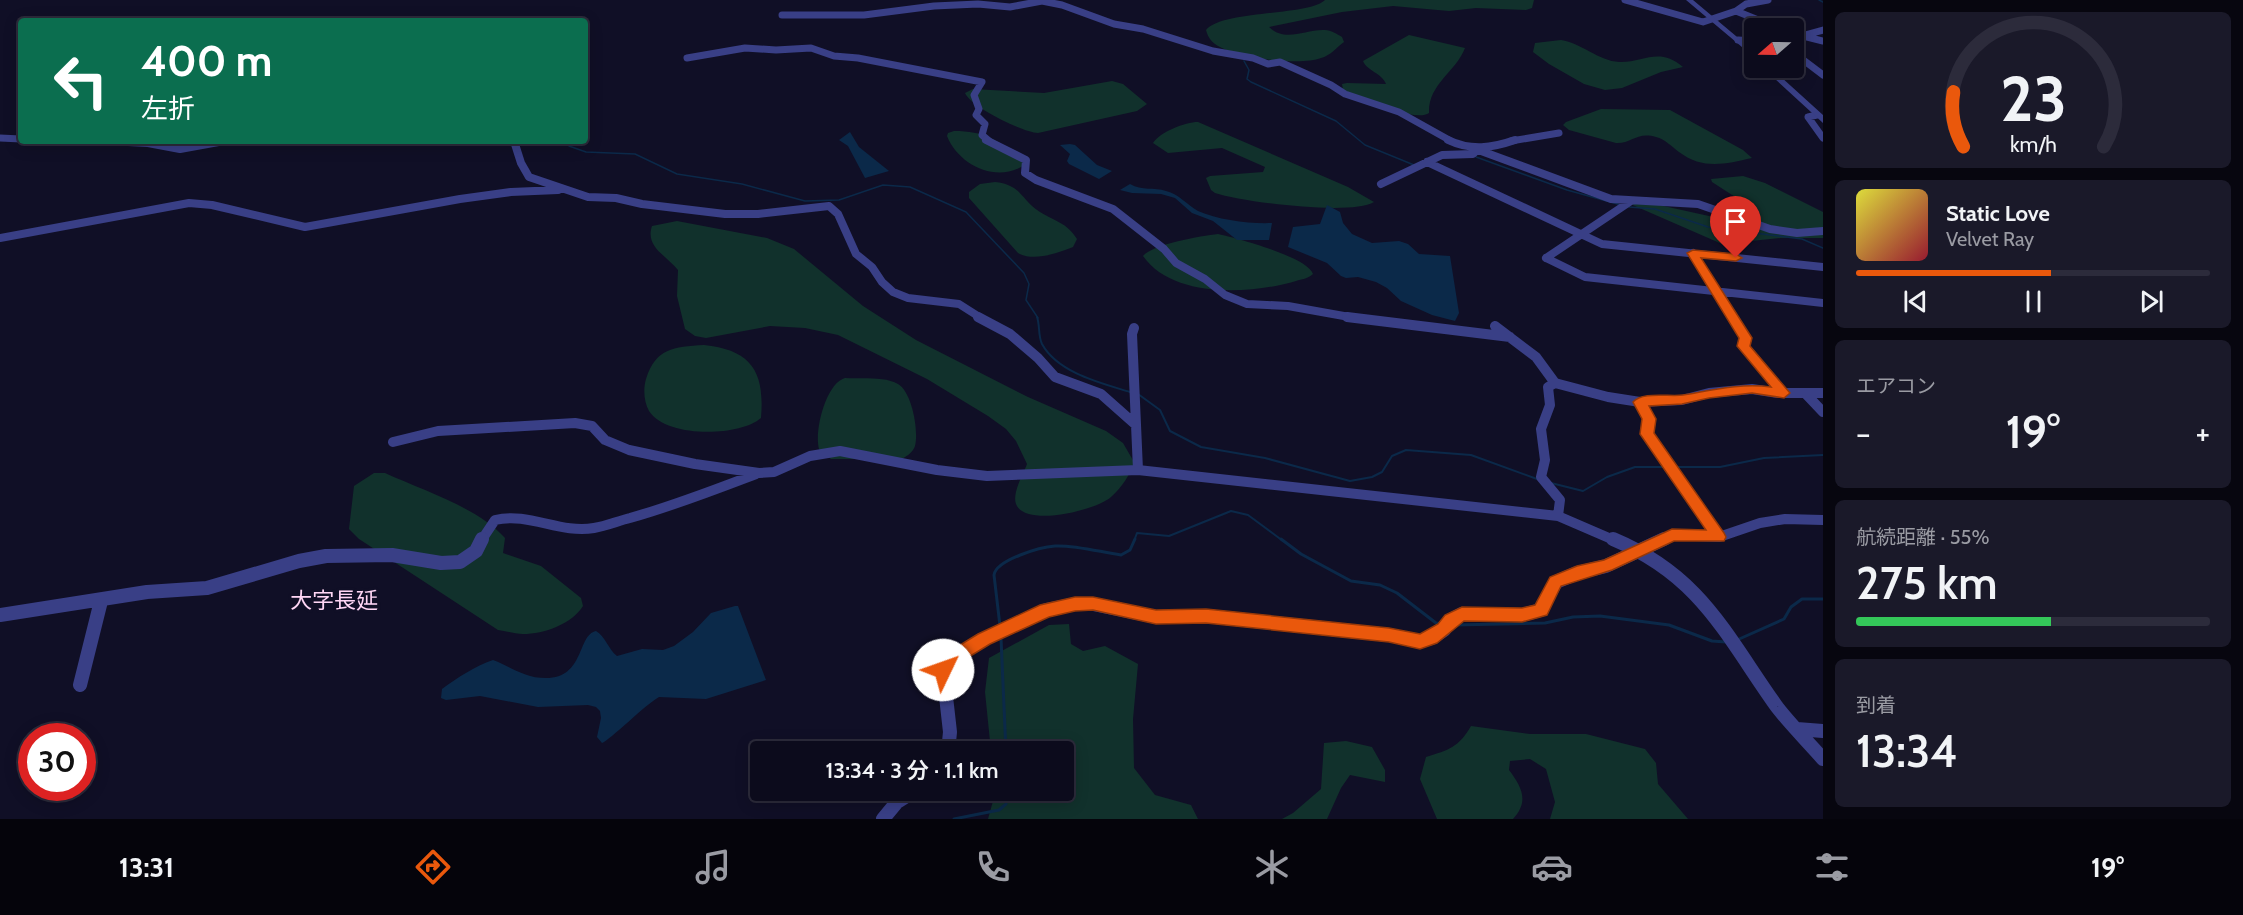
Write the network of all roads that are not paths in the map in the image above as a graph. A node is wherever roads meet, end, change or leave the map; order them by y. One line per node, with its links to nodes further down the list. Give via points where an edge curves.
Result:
1 (1625, 0): 7 (street, via 1697,21)
2 (1689, 0): 7 (street)
3 (1768, 0): 4 (street, via 1746,4)
4 (1736, 11): 6 (street); 7 (street)
5 (782, 15): 27 (street, via 864,15 934,6 1054,3 1213,51 1280,62 1345,94 1399,112)
6 (1753, 18)
7 (1713, 19): 11 (street)
8 (1823, 30): 9 (street)
9 (1804, 34)
10 (1804, 37): 13 (street)
11 (1738, 40): 12 (street); 14 (street)
12 (1744, 40)
13 (1823, 41)
14 (1744, 46)
15 (687, 58): 41 (street, via 745,48 811,48 834,56 982,82 973,94 973,102 979,109 976,115 985,124 984,139 1026,160 1024,172 1036,180 1113,209 1176,263 1225,295 1248,304 1288,306 1370,321)
16 (1804, 61): 17 (street)
17 (1823, 75)
18 (1778, 78): 19 (street)
19 (1820, 117): 22 (street, via 1808,117)
20 (1559, 133): 27 (street)
21 (0, 138): 23 (street)
22 (1823, 138)
23 (18, 139)
24 (153, 144): 25 (street, via 180,149)
25 (208, 144)
26 (515, 144): 30 (street, via 529,177)
27 (1474, 150): 28 (street, via 1473,154 1442,155); 31 (street, via 1611,199)
28 (1427, 162): 29 (street); 33 (street)
29 (1381, 184)
30 (564, 189): 34 (street, via 460,199 305,227 189,203); 48 (street, via 588,197 725,214 829,206 838,214 856,254 893,292 908,298 959,304 1010,334 1054,377 1101,394)
31 (1631, 201): 32 (street, via 1706,205 1770,230); 33 (street)
32 (1823, 231)
33 (1581, 235): 35 (street, via 1602,244); 37 (street, via 1546,258 1585,277)
34 (0, 238)
35 (1693, 253): 36 (street); 37 (street)
36 (1823, 267)
37 (1717, 291): 38 (street); 43 (street, via 1745,338 1743,346)
38 (1823, 303)
39 (1495, 326): 41 (street)
40 (1134, 328): 48 (street)
41 (1510, 338): 42 (street, via 1536,357)
42 (1555, 383): 46 (street); 52 (street, via 1548,387 1550,405 1541,429 1545,460 1540,477 1560,500)
43 (1784, 393): 44 (street); 46 (street, via 1752,389)
44 (1804, 393): 45 (street); 47 (street)
45 (1823, 393)
46 (1640, 402): 54 (street, via 1649,419 1647,434)
47 (1823, 412)
48 (1136, 425): 50 (street)
49 (393, 442): 51 (street, via 438,431 574,423 592,426 605,440 629,450)
50 (1138, 470): 51 (street, via 987,476 840,451 810,456 774,472); 52 (street)
51 (759, 473): 56 (street, via 668,507 594,528 572,529 507,516 495,520 476,551 460,562 441,564 392,555 326,556 207,588 163,590)
52 (1558, 516): 55 (street)
53 (1823, 520): 54 (street, via 1760,523)
54 (1719, 537): 55 (street, via 1672,535)
55 (1641, 551): 59 (street, via 1688,585 1711,610 1779,710); 61 (street, via 1556,582 1541,610 1522,615 1462,614 1431,638 1420,641 1206,616 1156,617 1093,604 1046,610 948,661 943,670)
56 (101, 601): 57 (street); 58 (street)
57 (0, 615)
58 (80, 686)
59 (1797, 729): 60 (street); 62 (street)
60 (1823, 731)
61 (949, 741)
62 (1823, 759)
63 (899, 801): 64 (street)
64 (883, 819)

